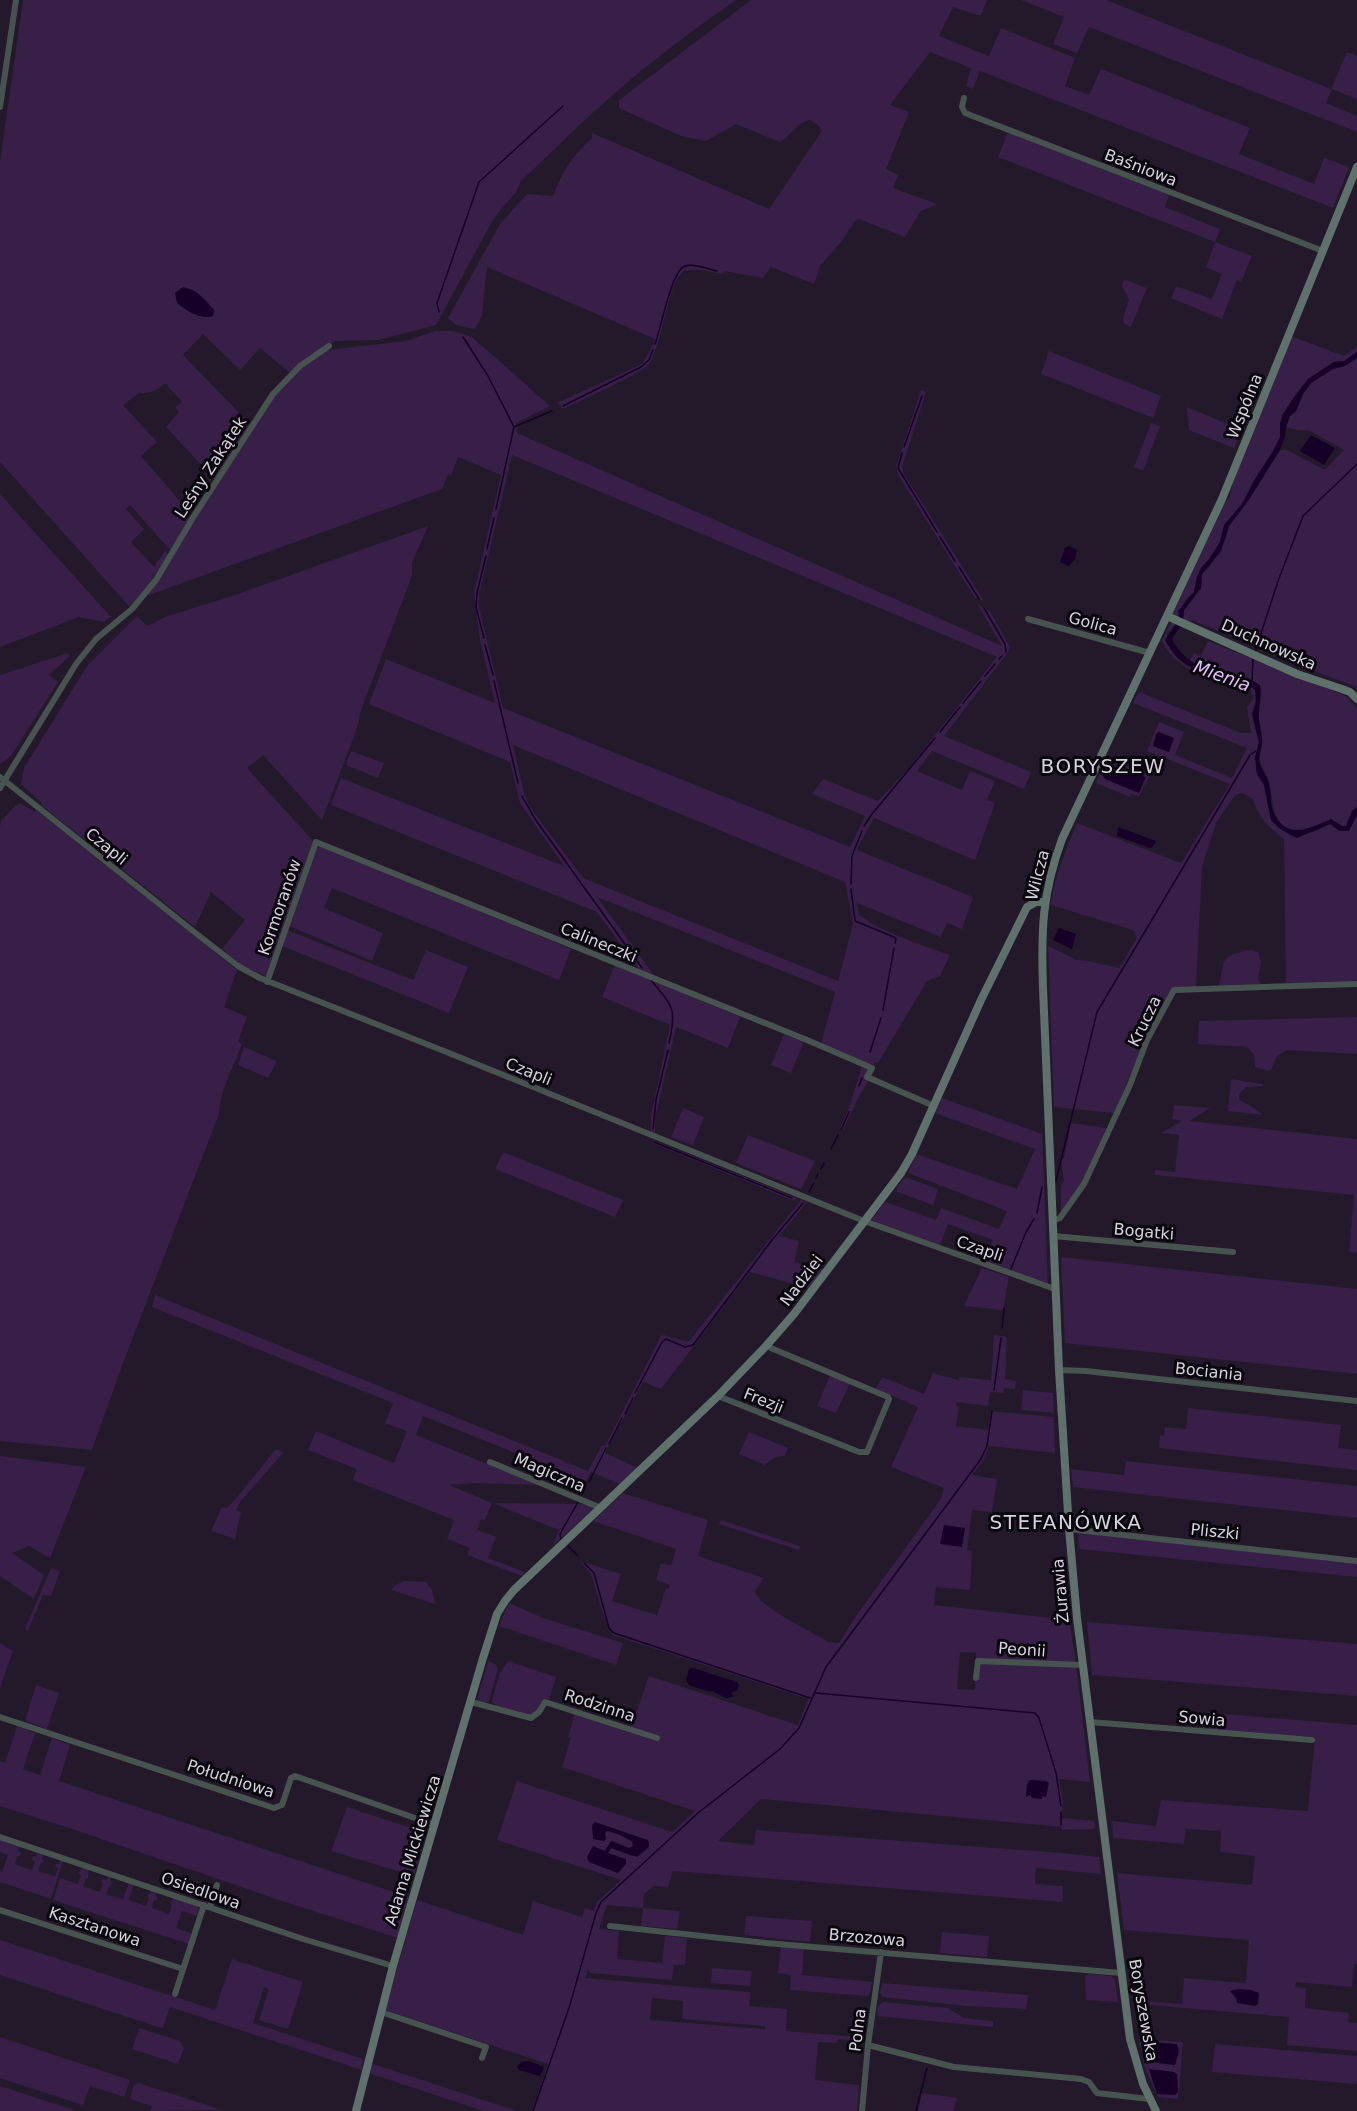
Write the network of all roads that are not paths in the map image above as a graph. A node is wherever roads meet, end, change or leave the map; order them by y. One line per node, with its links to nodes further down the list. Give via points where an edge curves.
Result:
1 (16, 0): 3 (street)
2 (964, 98): 5 (street, Baśniowa, via 965,113)
3 (0, 107)
4 (1357, 167): 5 (main road, Wspólna)
5 (1323, 251): 7 (main road, Wspólna)
6 (329, 346): 11 (street, Leśny Zakątek, via 300,366 273,394 156,580 76,664)
7 (1171, 618): 9 (main road, Wspólna); 10 (main road, Duchnowska, via 1297,674 1350,692)
8 (1028, 619): 9 (street, Golica)
9 (1150, 653): 14 (main road, Wilcza, via 1062,839)
10 (1357, 699)
11 (2, 779): 12 (street, Leśny Zakątek); 15 (street, Czapli, via 238,966)
12 (0, 788)
13 (316, 842): 15 (street, Kormoranów); 17 (street, Calineczki, via 807,1040 872,1068 867,1077)
14 (1044, 902): 17 (main road, Nadziei, via 1033,903 1027,909); 18 (main road, Wilcza, via 1041,936)
15 (267, 982): 19 (street, Czapli)
16 (1357, 984): 20 (street, Krucza, via 1174,990 1147,1040 1084,1184 1060,1218)
17 (934, 1106): 19 (main road, Nadziei, via 901,1173)
18 (1048, 1124): 20 (main road, Żurawia)
19 (864, 1221): 23 (street, Czapli); 24 (main road, Nadziei)
20 (1052, 1221): 21 (main road, Żurawia)
21 (1053, 1236): 22 (street, Bogatki); 23 (main road, Żurawia)
22 (1233, 1252)
23 (1053, 1288): 25 (main road, Żurawia)
24 (766, 1346): 26 (main road, Nadziei); 26 (street, Frezji, via 889,1398 867,1452)
25 (1059, 1370): 27 (street, Bociania); 30 (main road, Żurawia)
26 (718, 1396): 29 (main road, Nadziei)
27 (1357, 1401)
28 (490, 1462): 29 (street, Magiczna)
29 (600, 1508): 32 (main road, Nadziei)
30 (1069, 1530): 31 (street, Pliszki); 33 (main road, Żurawia)
31 (1357, 1561)
32 (505, 1601): 35 (main road, Adama Mickiewicza, via 497,1614)
33 (1083, 1665): 34 (street, Peonii, via 978,1661); 37 (main road, Żurawia)
34 (976, 1678)
35 (471, 1702): 38 (street, Rodzinna, via 531,1718 546,1702); 40 (main road, Adama Mickiewicza)
36 (0, 1717): 40 (street, Południowa, via 274,1808 282,1805 295,1776)
37 (1090, 1722): 39 (street, Sowia); 46 (main road, Żurawia)
38 (657, 1738)
39 (1312, 1740)
40 (435, 1825): 48 (main road, Adama Mickiewicza)
41 (0, 1837): 43 (street, Osiedlowa)
42 (217, 1885): 43 (street)
43 (207, 1906): 48 (street, Osiedlowa); 49 (street)
44 (0, 1910): 49 (street, Kasztanowa)
45 (610, 1926): 47 (street, Brzozowa)
46 (1118, 1946): 50 (main road, Boryszewska)
47 (881, 1952): 50 (street, Brzozowa); 53 (street, Polna)
48 (393, 1966): 52 (main road, Adama Mickiewicza)
49 (183, 1969): 51 (street)
50 (1121, 1973): 55 (main road, Boryszewska, via 1131,2039)
51 (175, 1994)
52 (381, 2012): 54 (street, via 486,2047); 56 (main road, Adama Mickiewicza)
53 (868, 2045): 55 (street, via 954,2067 1082,2079 1097,2093); 57 (street, Polna)
54 (482, 2058)
55 (1149, 2099): 58 (main road, Boryszewska)
56 (356, 2111)
57 (862, 2111)
58 (1156, 2111)

